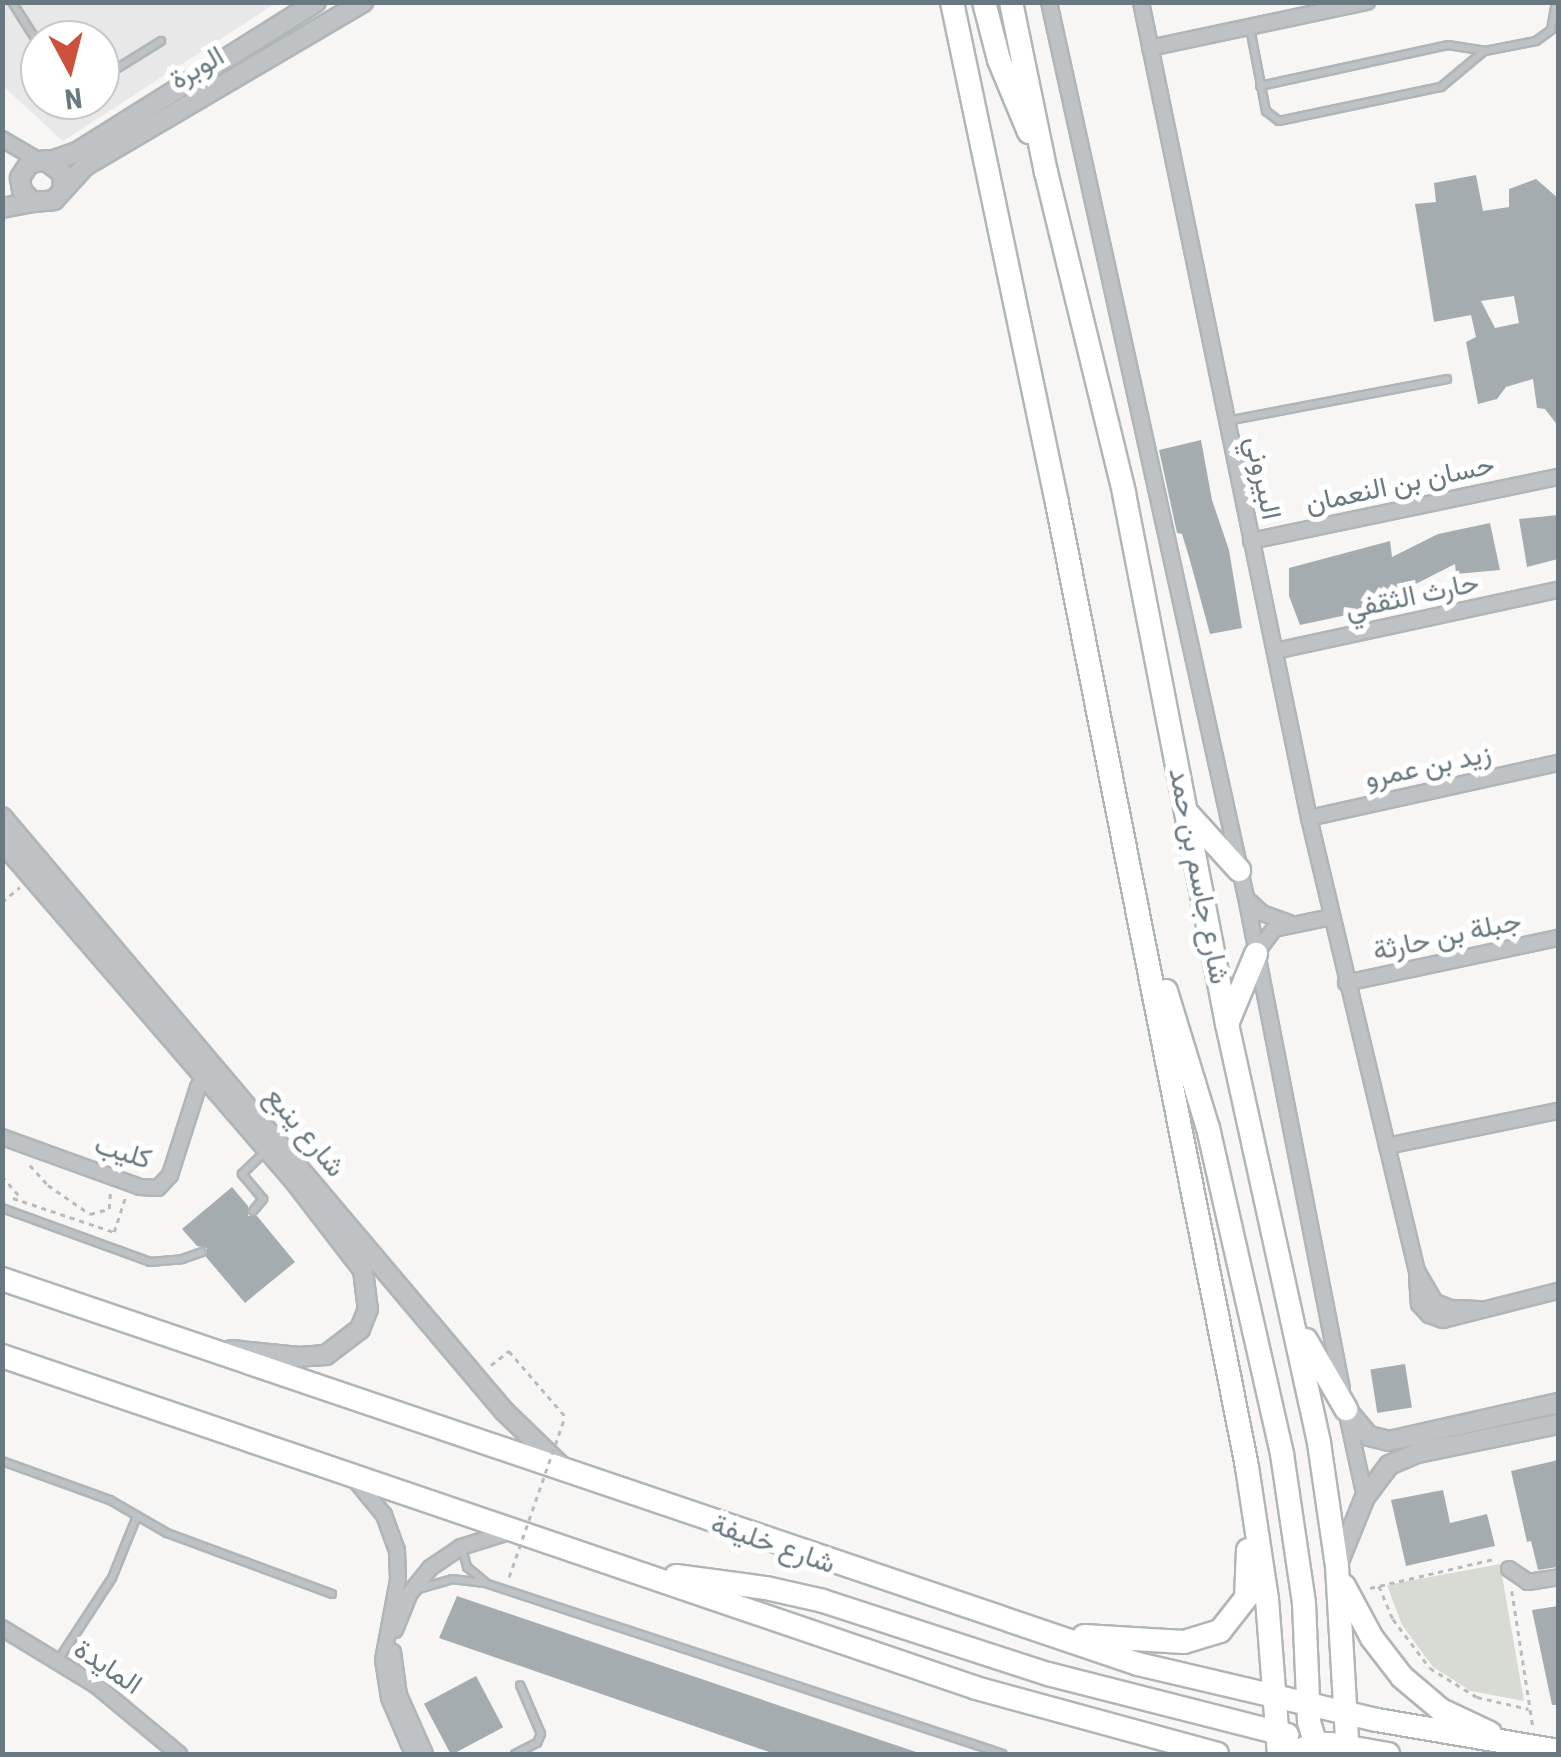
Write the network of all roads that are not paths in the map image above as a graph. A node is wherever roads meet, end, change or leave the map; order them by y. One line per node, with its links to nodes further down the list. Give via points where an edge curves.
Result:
1 (316, 2): 19 (street, الوبرة, via 77,152)
2 (363, 2): 21 (street, الوبرة, via 85,166)
3 (937, 2): 12 (main road, via 944,23)
4 (952, 2): 12 (main road)
5 (984, 2): 20 (main road, via 1008,86)
6 (1011, 2): 20 (main road, شارع جاسم بن حمد)
7 (1049, 2): 36 (street, شارع جاسم بن حمد)
8 (1141, 2): 14 (street, البيروني)
9 (1367, 2): 11 (street)
10 (1556, 2): 15 (lane, via 1546,36)
11 (1250, 27): 14 (street); 17 (lane)
12 (959, 37): 35 (main road)
13 (160, 41): 16 (lane)
14 (1150, 48): 25 (street, البيروني)
15 (1485, 50): 17 (lane, via 1448,45); 17 (lane, via 1441,87 1287,120 1266,112)
16 (120, 66)
17 (1260, 86)
18 (3, 139): 19 (street)
19 (33, 169): 21 (street, via 62,172); 22 (street); 23 (street, الوبرة)
20 (1046, 172): 31 (main road, شارع جاسم بن حمد, via 1124,493)
21 (63, 188): 22 (street, الوبرة, via 48,203)
22 (33, 202): 23 (street, الوبرة)
23 (2, 208)
24 (1448, 379): 25 (lane)
25 (1226, 422): 27 (street, البيروني)
26 (1558, 477): 27 (street, حسان بن النعمان)
27 (1251, 540): 29 (street, البيروني)
28 (1558, 590): 29 (street, حارث الثقفي)
29 (1275, 651): 33 (street, البيروني)
30 (1558, 763): 33 (street, زيد بن عمرو)
31 (1188, 814): 36 (main road); 44 (main road, شارع جاسم بن حمد)
32 (2, 818): 43 (street, شارع ينبع)
33 (1309, 818): 38 (street, البيروني)
34 (2, 842): 43 (street, شارع ينبع)
35 (1128, 863): 63 (main road); 82 (main road, via 1208,1128 1272,1404 1299,1555)
36 (1240, 870): 37 (street, شارع جاسم بن حمد)
37 (1246, 897): 39 (street, via 1262,913); 41 (street, شارع جاسم بن حمد)
38 (1331, 917): 39 (street); 42 (street, البيروني)
39 (1289, 923): 41 (street, via 1274,929)
40 (1558, 938): 42 (street, جبلة بن حارثة)
41 (1256, 954): 44 (main road); 60 (street, شارع جاسم بن حمد)
42 (1346, 983): 49 (street, البيروني)
43 (145, 997): 45 (street, شارع ينبع)
44 (1227, 1024): 55 (main road, شارع جاسم بن حمد)
45 (209, 1072): 47 (street, كليب, via 165,1184 149,1189); 48 (street, شارع ينبع)
46 (1558, 1110): 49 (street)
47 (2, 1137)
48 (272, 1146): 50 (street, شارع ينبع); 52 (lane, via 242,1174 262,1199)
49 (1387, 1146): 56 (street, البيروني, via 1416,1271 1435,1302 1479,1309)
50 (319, 1201): 57 (street, شارع ينبع, via 363,1270 368,1309 360,1329 326,1355); 65 (street, شارع ينبع, via 524,1432)
51 (2, 1208): 53 (lane, via 150,1262)
52 (253, 1212)
53 (202, 1252)
54 (2, 1280): 57 (main road, شارع خليفة)
55 (1283, 1286): 60 (main road, via 1314,1359); 70 (main road, شارع جاسم بن حمد, via 1319,1443)
56 (1558, 1292)
57 (206, 1347): 65 (main road, شارع خليفة)
58 (2, 1356): 64 (main road)
59 (1558, 1403): 60 (street, via 1389,1441 1369,1436)
60 (1346, 1409): 66 (street, شارع جاسم بن حمد)
61 (1558, 1424): 66 (street, via 1404,1456 1383,1470)
62 (2, 1461): 67 (lane)
63 (1247, 1467): 78 (main road, via 1246,1598 1228,1625 1184,1642); 81 (main road)
64 (346, 1471): 68 (main road); 90 (street, via 378,1506 397,1550 384,1660 389,1698)
65 (572, 1476): 78 (main road, شارع خليفة)
66 (1366, 1498): 70 (street)
67 (137, 1516): 76 (lane); 79 (lane, via 112,1578)
68 (516, 1530): 69 (street); 72 (main road)
69 (461, 1547): 74 (lane, via 467,1566); 75 (street, via 430,1568)
70 (1337, 1566): 83 (main road, شارع جاسم بن حمد); 87 (main road, via 1346,1594 1394,1668 1423,1696 1441,1710)
71 (1508, 1570): 73 (street, via 1528,1582)
72 (646, 1575): 84 (main road, via 976,1688); 85 (main road, via 708,1578 823,1601)
73 (1558, 1577)
74 (486, 1582): 75 (lane, via 452,1579); 93 (lane)
75 (410, 1593): 91 (street, via 392,1658 405,1713)
76 (332, 1594)
77 (2, 1628): 79 (street, المايدة)
78 (1038, 1632): 81 (main road, شارع خليفة)
79 (58, 1662): 89 (street, المايدة)
80 (520, 1685): 92 (lane, via 541,1734 538,1744)
81 (1274, 1698): 82 (main road, شارع خليفة); 85 (main road); 86 (main road)
82 (1308, 1706): 83 (main road, شارع خليفة); 86 (main road)
83 (1344, 1714): 86 (main road); 87 (main road, شارع خليفة); 88 (main road, شارع جاسم بن حمد)
84 (1116, 1727): 94 (main road); 95 (main road)
85 (1278, 1744): 86 (main road)
86 (1308, 1746): 88 (main road)
87 (1538, 1748)
88 (1347, 1751): 96 (main road)
89 (180, 1754)
90 (413, 1754)
91 (426, 1754)
92 (515, 1754)
93 (1002, 1754)
94 (1156, 1754)
95 (1216, 1754)
96 (1388, 1754)

